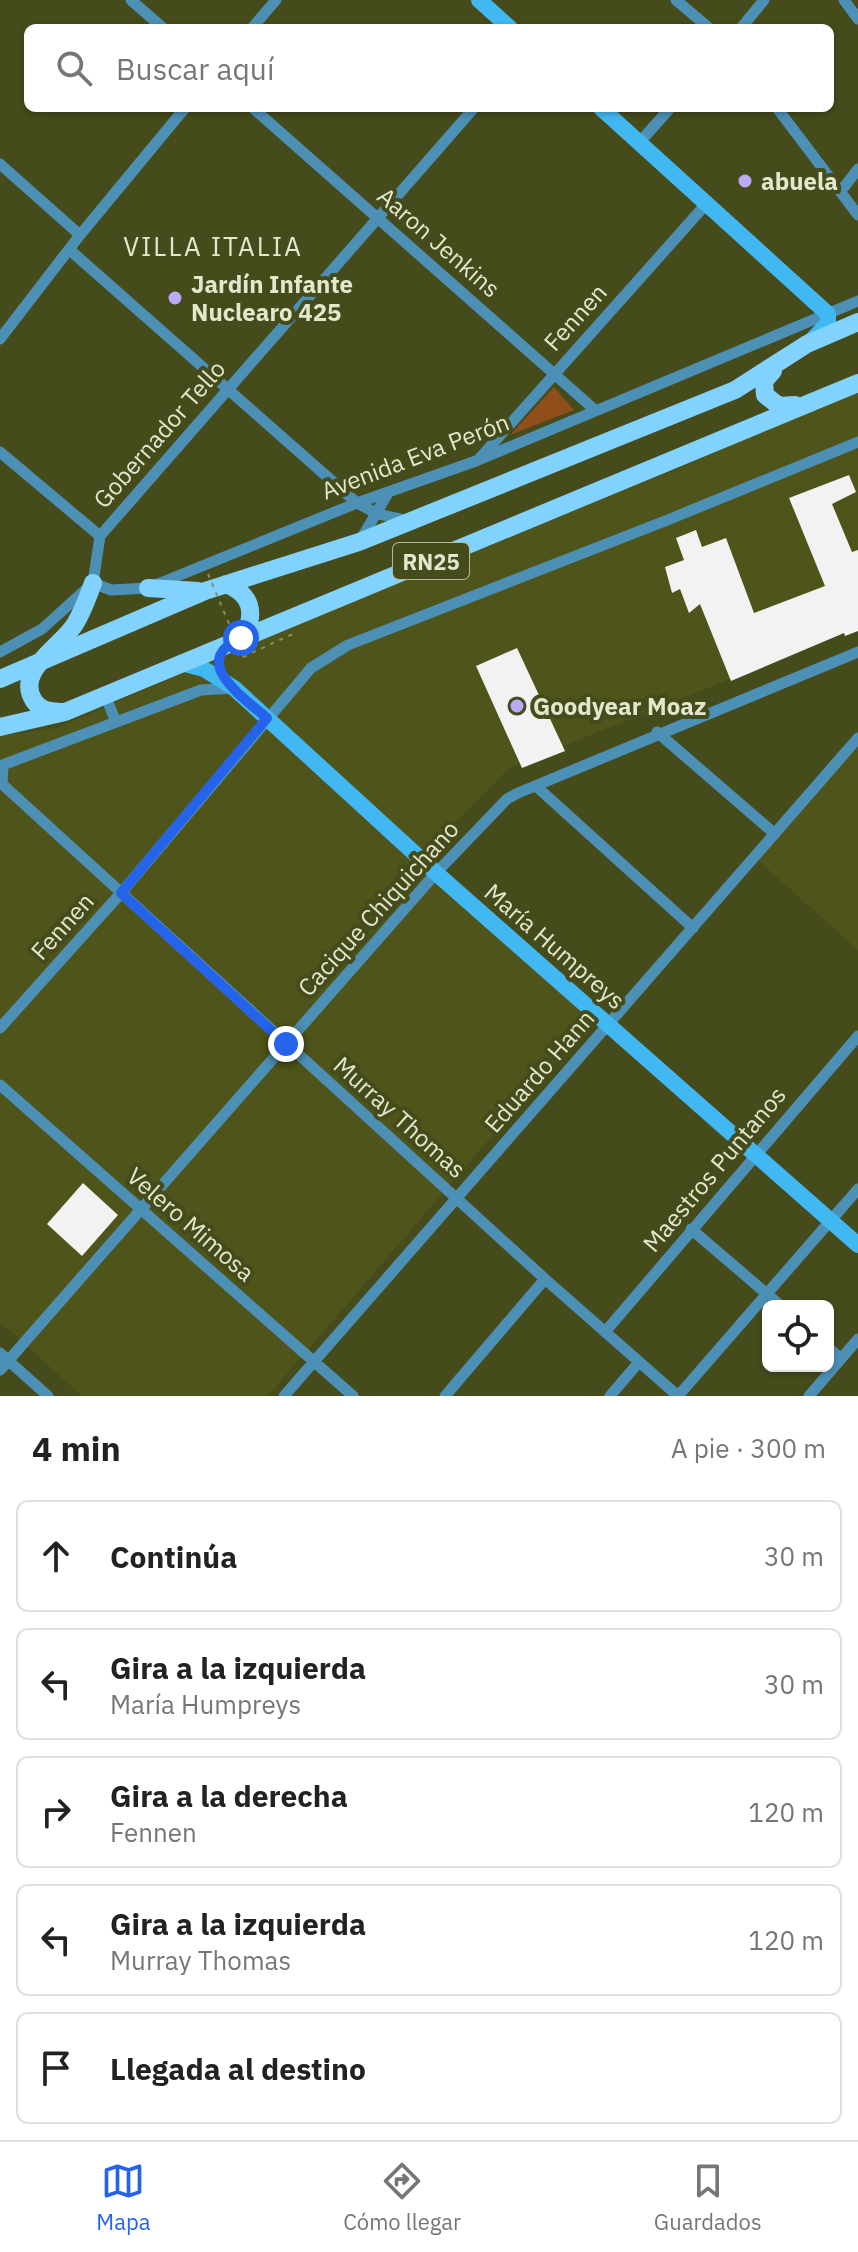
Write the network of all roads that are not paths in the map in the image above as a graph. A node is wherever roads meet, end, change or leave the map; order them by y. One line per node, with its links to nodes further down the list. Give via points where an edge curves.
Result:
1 (131, 0): 8 (street)
2 (276, 0): 9 (street)
3 (479, 0): 10 (street)
4 (676, 0): 11 (street)
5 (764, 0): 12 (street)
6 (844, 0): 7 (street)
7 (858, 19)
8 (158, 24)
9 (255, 24)
10 (506, 24)
11 (704, 24)
12 (744, 24)
13 (182, 112): 26 (street)
14 (258, 112): 25 (street, Aaron Jenkins)
15 (471, 112): 25 (street, Gobernador Tello)
16 (606, 112): 19 (street)
17 (666, 112): 19 (street)
18 (780, 112): 22 (street)
19 (640, 142): 23 (street)
20 (0, 164): 26 (street)
21 (858, 169): 22 (street)
22 (841, 191): 24 (street)
23 (707, 203): 29 (street); 34 (street, Fennen)
24 (858, 215)
25 (379, 219): 34 (street, Aaron Jenkins); 36 (street, Gobernador Tello)
26 (80, 235): 27 (street)
27 (71, 251): 31 (street); 36 (street)
28 (858, 301): 29 (street, Avenida Eva Perón)
29 (828, 314): 32 (street, via 822,332); 38 (street, Avenida Eva Perón)
30 (858, 322): 32 (main road, RN25)
31 (0, 339)
32 (807, 344): 33 (main road, RN25)
33 (781, 363): 37 (main road, via 764,381 768,399 779,406); 45 (main road, RN25, via 735,390)
34 (554, 373): 38 (street, Aaron Jenkins); 41 (street, Fennen)
35 (858, 383): 37 (main road, RN25)
36 (228, 387): 43 (street); 46 (street, Gobernador Tello)
37 (808, 404): 52 (main road, RN25)
38 (595, 410): 41 (street, Avenida Eva Perón)
39 (858, 442): 61 (street, Fennen, via 348,645 311,668)
40 (0, 452): 46 (street)
41 (476, 461): 42 (street, Avenida Eva Perón)
42 (388, 493): 43 (street, Avenida Eva Perón); 44 (street)
43 (357, 503): 44 (street); 51 (street, Avenida Eva Perón)
44 (378, 514): 45 (street); 47 (street)
45 (411, 521): 47 (main road, RN25)
46 (100, 536): 48 (street, Gobernador Tello)
47 (359, 542): 50 (main road, RN25)
48 (93, 583): 51 (street, Avenida Eva Perón, via 111,590); 53 (street, via 42,629); 55 (main road, via 75,624)
49 (207, 583): 50 (main road, RN25); 51 (main road); 55 (main road, RN25)
50 (226, 584): 52 (main road, via 247,598 251,610 251,623)
51 (148, 588)
52 (237, 639): 56 (main road, RN25); 58 (street, via 218,661)
53 (0, 652)
54 (858, 652): 64 (street, Cacique Chiquichano)
55 (42, 659): 57 (main road, RN25); 60 (main road, via 30,680 30,694 45,711)
56 (181, 663): 58 (street, María Humpreys); 59 (main road, RN25)
57 (0, 679)
58 (229, 684): 61 (street, María Humpreys); 62 (street)
59 (105, 695): 60 (main road, RN25); 62 (street)
60 (65, 712): 63 (main road, RN25)
61 (267, 718): 69 (street, María Humpreys); 70 (street, Fennen)
62 (116, 722): 66 (street)
63 (0, 727)
64 (657, 732): 67 (street, Cacique Chiquichano); 68 (street)
65 (858, 738): 68 (street, Eduardo Hann)
66 (1, 766): 70 (street, Murray Thomas, via 2,784)
67 (537, 787): 69 (street, Cacique Chiquichano, via 507,799); 71 (street)
68 (775, 834): 71 (street, Eduardo Hann)
69 (436, 873): 72 (street, María Humpreys); 75 (street, Cacique Chiquichano)
70 (121, 893): 73 (street, Fennen); 75 (street, Murray Thomas)
71 (693, 928): 72 (street, Eduardo Hann)
72 (608, 1025): 77 (street, María Humpreys); 79 (street, Eduardo Hann)
73 (0, 1028)
74 (858, 1036): 77 (street, Maestros Puntanos)
75 (286, 1044): 79 (street, Murray Thomas); 80 (street, Cacique Chiquichano)
76 (0, 1085): 80 (street, Velero Mimosa)
77 (754, 1153): 81 (street, María Humpreys); 82 (street, Maestros Puntanos)
78 (858, 1189): 81 (street)
79 (458, 1198): 84 (street, Murray Thomas); 92 (street, Eduardo Hann)
80 (142, 1210): 91 (street, Cacique Chiquichano); 92 (street, Velero Mimosa)
81 (830, 1220): 83 (street, María Humpreys); 85 (street)
82 (691, 1229): 85 (street); 87 (street, Maestros Puntanos)
83 (858, 1245)
84 (545, 1279): 87 (street, Murray Thomas); 97 (street)
85 (765, 1292): 86 (street); 99 (street)
86 (774, 1300)
87 (605, 1332): 93 (street, Murray Thomas)
88 (858, 1339): 90 (street)
89 (834, 1353): 90 (street)
90 (841, 1359): 100 (street)
91 (3, 1361): 94 (street)
92 (314, 1362): 95 (street, Eduardo Hann); 96 (street, Velero Mimosa)
93 (639, 1362): 98 (street); 99 (street, Murray Thomas)
94 (48, 1396)
95 (284, 1396)
96 (353, 1396)
97 (445, 1396)
98 (610, 1396)
99 (678, 1396)
100 (809, 1396)

